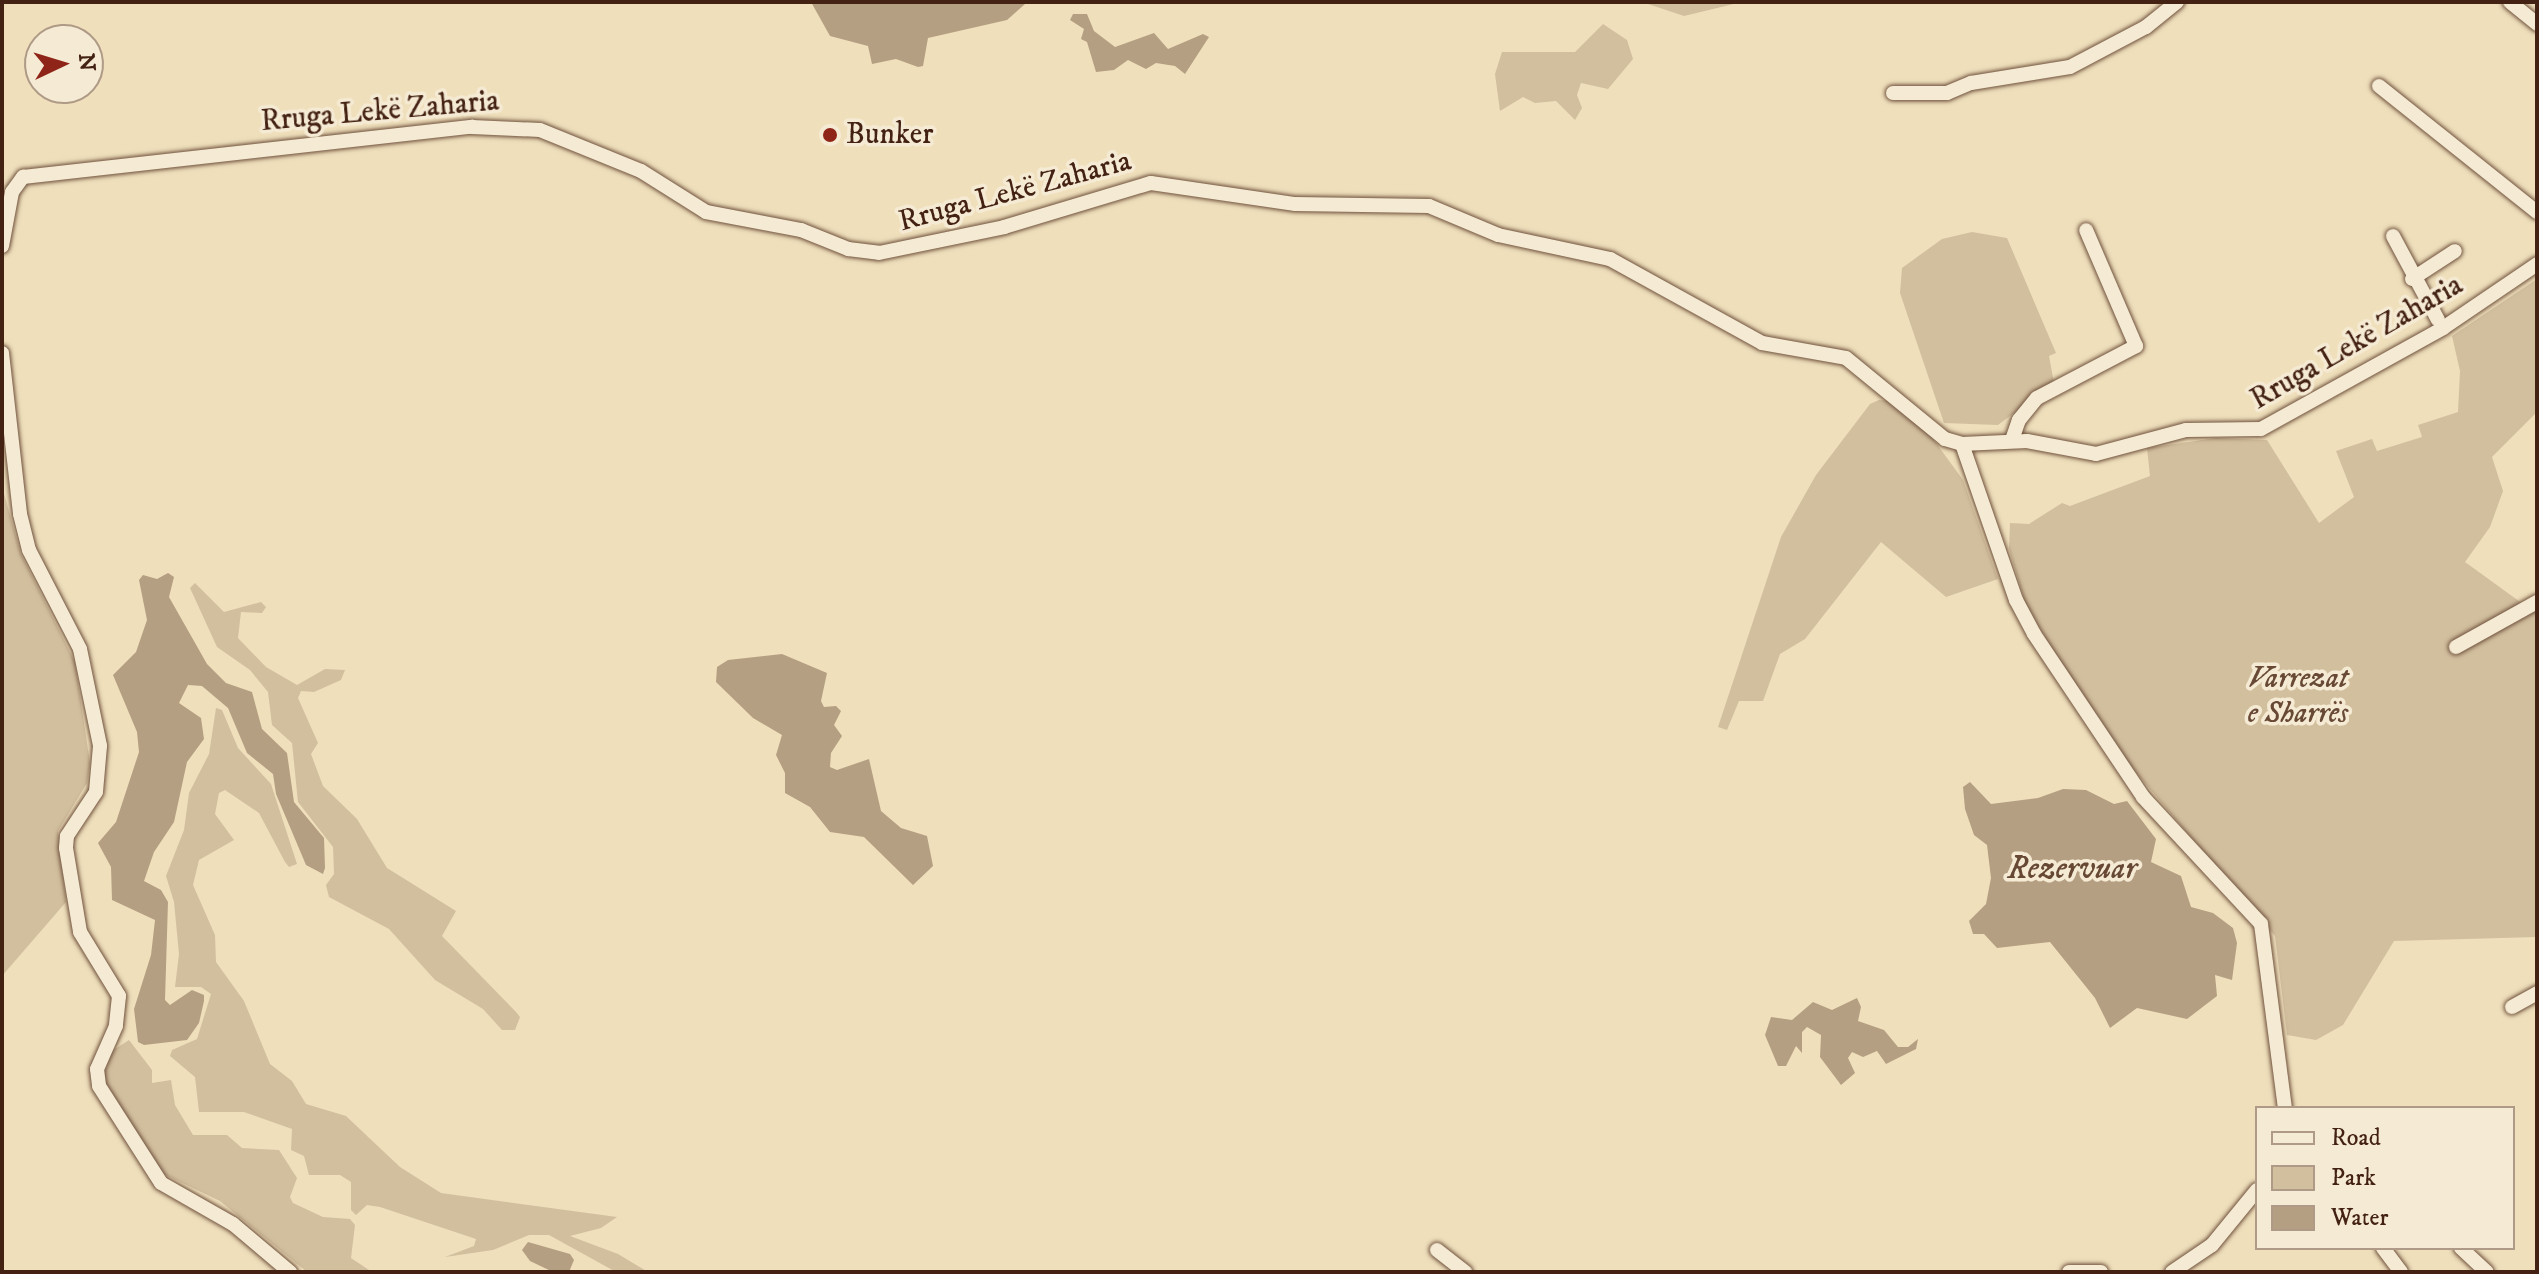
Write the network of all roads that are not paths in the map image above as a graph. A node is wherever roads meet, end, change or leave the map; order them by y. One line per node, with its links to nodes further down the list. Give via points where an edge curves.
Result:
1 (2177, 2): 5 (street, via 2146,27 2070,67 1971,83 1947,93)
2 (2510, 2): 3 (street)
3 (2537, 24)
4 (2379, 86): 6 (street)
5 (1893, 93)
6 (2537, 212)
7 (2086, 230): 15 (street, via 2136,346 2037,398 2019,420)
8 (2393, 236): 12 (street)
9 (2, 246): 16 (street, Rruga Lekë Zaharia, via 12,192 23,177 472,127 540,130 641,171 706,212 801,230 848,249 879,253 1004,227 1151,183 1295,204 1429,206 1498,235 1610,259 1762,343 1846,358 1934,432)
10 (2455, 251): 12 (street)
11 (2537, 264): 15 (street, Rruga Lekë Zaharia, via 2443,328 2257,431 2186,430 2096,454)
12 (2412, 279): 13 (street)
13 (2438, 320)
14 (2, 353): 26 (street, via 29,550 80,649 100,746 96,792 67,836 66,848 80,932 119,996 116,1026 97,1069 99,1086 161,1183 233,1224)
15 (2012, 440): 16 (street, Rruga Lekë Zaharia)
16 (1962, 444): 21 (street, via 2016,600 2034,634 2143,797 2261,924)
17 (2537, 602): 18 (street)
18 (2456, 647)
19 (2537, 993): 20 (street)
20 (2512, 1007)
21 (2285, 1106)
22 (2255, 1192): 30 (street, via 2212,1245)
23 (1437, 1250): 27 (street)
24 (2384, 1250): 31 (street)
25 (2463, 1250): 32 (street)
26 (290, 1272)
27 (1465, 1272)
28 (2069, 1272): 29 (street)
29 (2101, 1272)
30 (2172, 1272)
31 (2401, 1272)
32 (2487, 1272)

